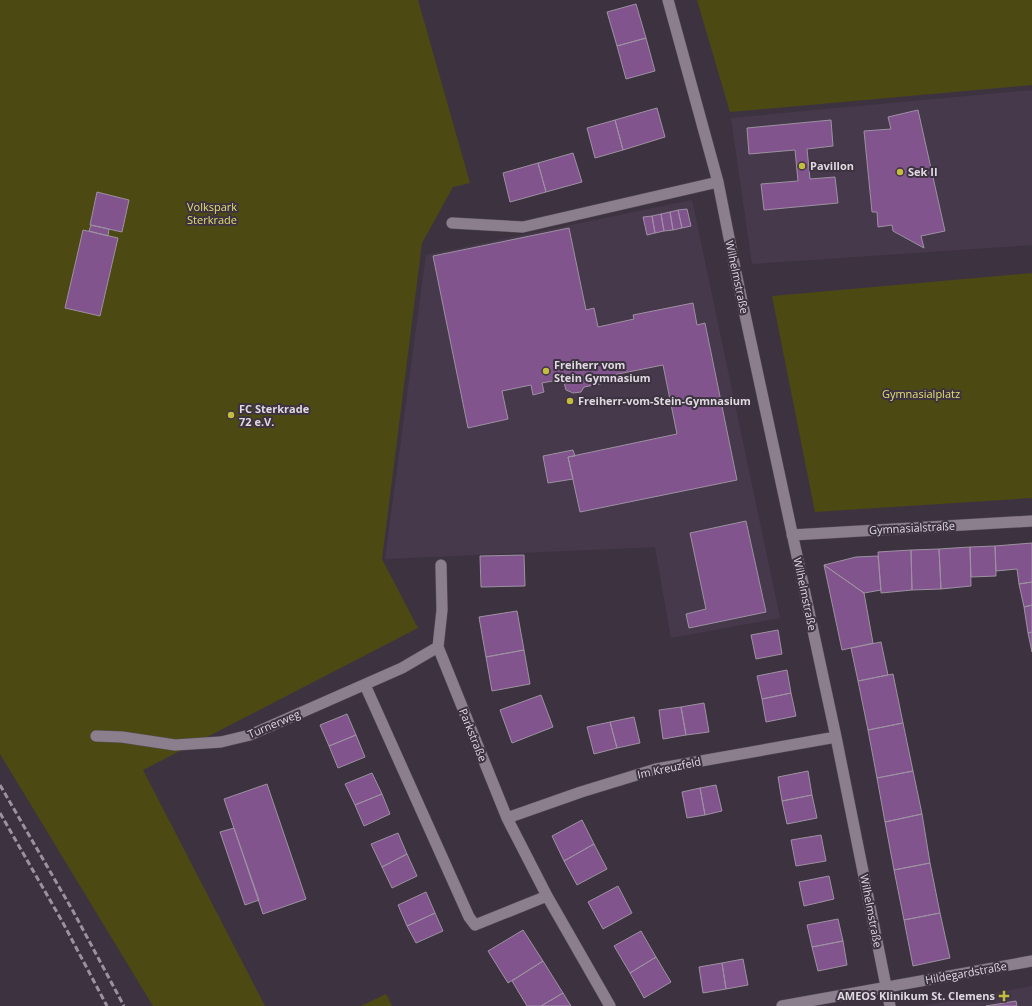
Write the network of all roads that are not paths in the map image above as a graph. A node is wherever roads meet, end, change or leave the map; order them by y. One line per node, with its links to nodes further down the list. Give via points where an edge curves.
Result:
1 (668, 0): 2 (street, Wilhelmstraße)
2 (718, 182): 3 (street, via 523,227); 5 (street, Wilhelmstraße)
3 (452, 223)
4 (1032, 521): 5 (street, Gymnasialstraße)
5 (792, 535): 10 (street, Wilhelmstraße)
6 (441, 565): 7 (street, Parkstraße, via 442,610)
7 (438, 647): 8 (street, Turnerweg, via 402,668); 11 (street, Parkstraße)
8 (365, 685): 9 (street, Turnerweg, via 250,735 221,742 175,745); 12 (street, via 469,917 475,925)
9 (96, 736)
10 (836, 737): 11 (street, Im Kreuzfeld, via 656,769); 14 (street, Wilhelmstraße)
11 (507, 818): 12 (street, Parkstraße)
12 (547, 896): 15 (street, Parkstraße)
13 (1032, 961): 14 (street, Hildegardstraße)
14 (886, 988): 16 (street, Hildegardstraße); 17 (street, Wilhelmstraße)
15 (610, 1006)
16 (782, 1006)
17 (890, 1006)

